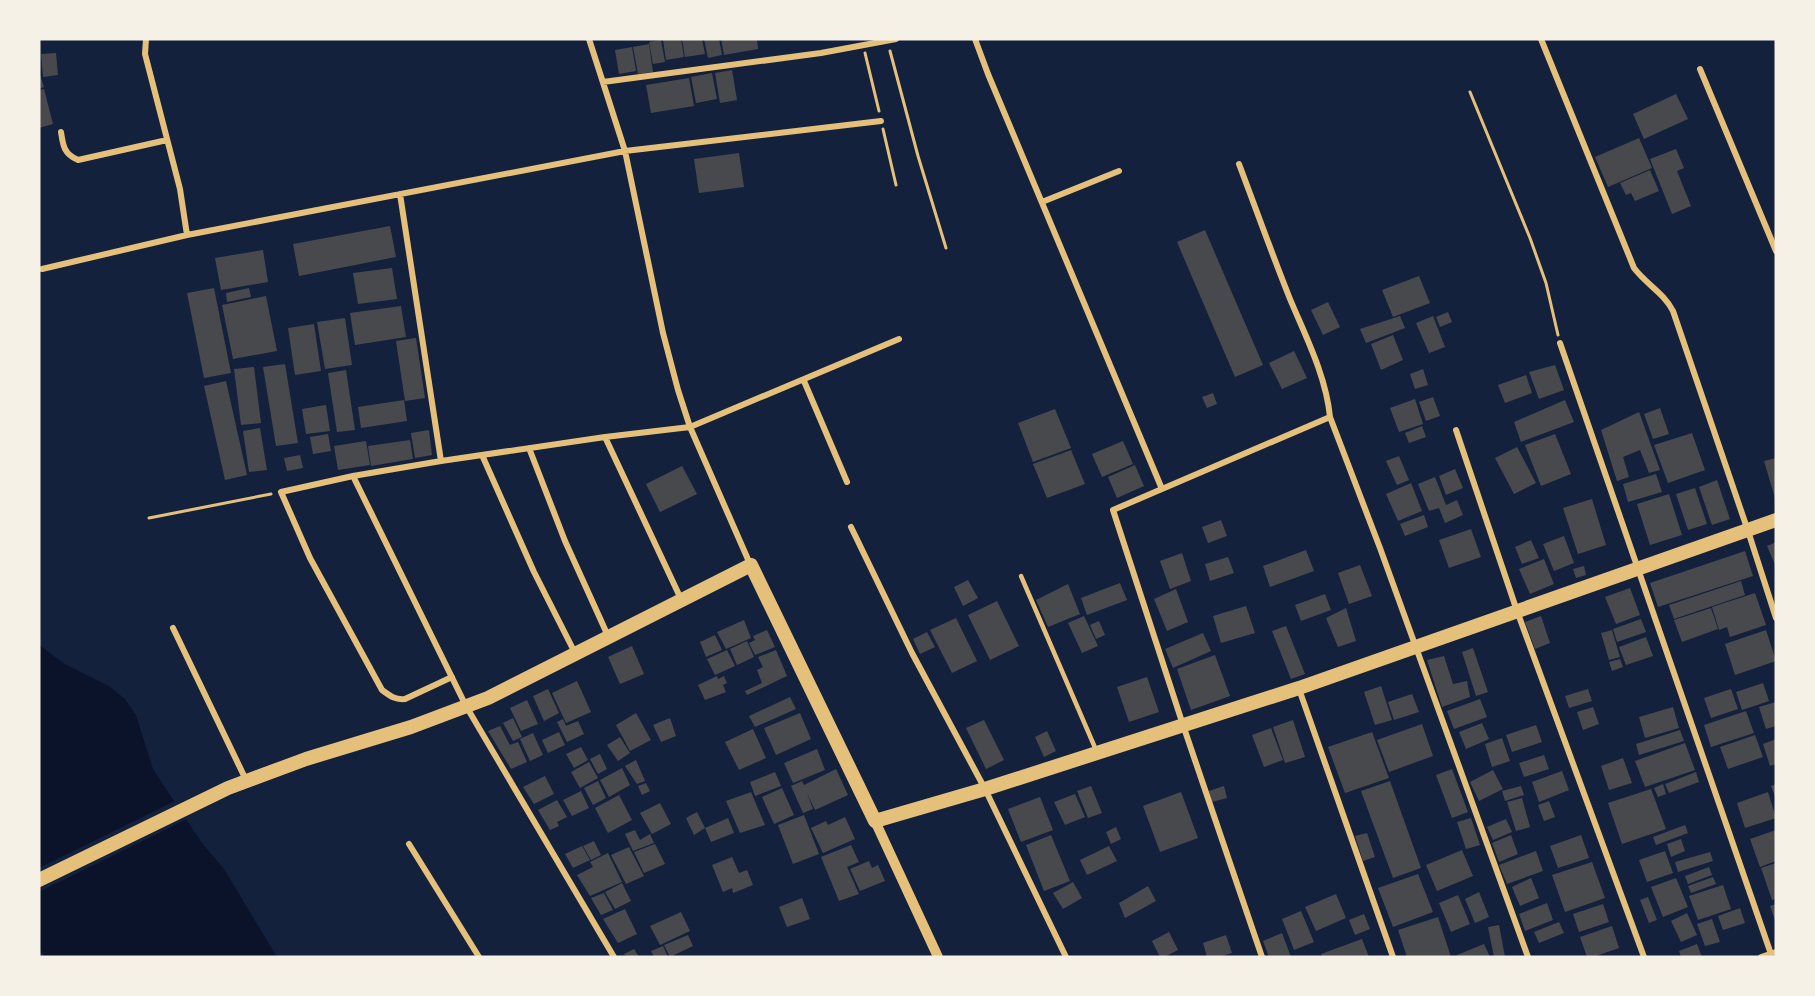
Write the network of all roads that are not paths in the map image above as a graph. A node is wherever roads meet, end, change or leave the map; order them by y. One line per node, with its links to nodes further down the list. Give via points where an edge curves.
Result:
1 (146, 39): 10 (street, via 145,54)
2 (589, 39): 7 (street)
3 (896, 39): 7 (street)
4 (975, 39): 15 (street)
5 (1541, 39): 34 (street, via 1634,268 1673,311)
6 (1700, 69): 17 (street)
7 (603, 82): 11 (street)
8 (881, 121): 11 (street)
9 (61, 132): 10 (street, via 66,152 78,159)
10 (167, 140): 16 (street)
11 (625, 151): 14 (street); 23 (street, via 663,333)
12 (1239, 164): 22 (street, via 1323,381)
13 (1119, 171): 15 (street)
14 (400, 194): 16 (street); 28 (street)
15 (1042, 202): 31 (street)
16 (187, 235): 18 (street)
17 (1776, 251)
18 (42, 269)
19 (899, 339): 21 (street)
20 (1560, 343): 36 (street)
21 (804, 381): 23 (street); 30 (street)
22 (1330, 417): 31 (street); 43 (street)
23 (690, 427): 25 (street); 35 (street)
24 (1456, 430): 39 (street)
25 (605, 437): 26 (street); 38 (street)
26 (529, 448): 27 (street); 42 (street, via 565,542)
27 (482, 455): 28 (street); 44 (street)
28 (441, 461): 29 (street)
29 (353, 476): 45 (street); 45 (street, via 281,492 310,558 382,690 398,700 405,699)
30 (847, 482)
31 (1162, 489): 48 (street, via 1113,510)
32 (1776, 520): 34 (main road)
33 (851, 527): 51 (street, via 912,653)
34 (1748, 531): 36 (main road); 40 (street)
35 (750, 565): 38 (main road); 52 (main road)
36 (1638, 569): 39 (main road); 55 (street)
37 (1020, 576): 49 (lane)
38 (681, 599): 42 (main road)
39 (1517, 611): 43 (main road); 63 (street)
40 (1776, 618)
41 (173, 628): 50 (street)
42 (608, 636): 44 (main road)
43 (1415, 648): 46 (main road); 62 (street)
44 (575, 653): 47 (main road, via 508,689)
45 (452, 677): 47 (street)
46 (1299, 688): 48 (main road); 61 (street)
47 (466, 706): 50 (main road); 57 (street)
48 (1183, 725): 49 (main road); 60 (street)
49 (1097, 753): 51 (main road)
50 (246, 781): 54 (main road)
51 (985, 789): 52 (main road); 59 (street)
52 (875, 821): 58 (street)
53 (409, 844): 56 (street)
54 (39, 880)
55 (1773, 954): 64 (street)
56 (479, 957)
57 (614, 957)
58 (938, 957)
59 (1066, 957)
60 (1262, 957)
61 (1394, 957)
62 (1528, 957)
63 (1644, 957)
64 (1761, 957)

